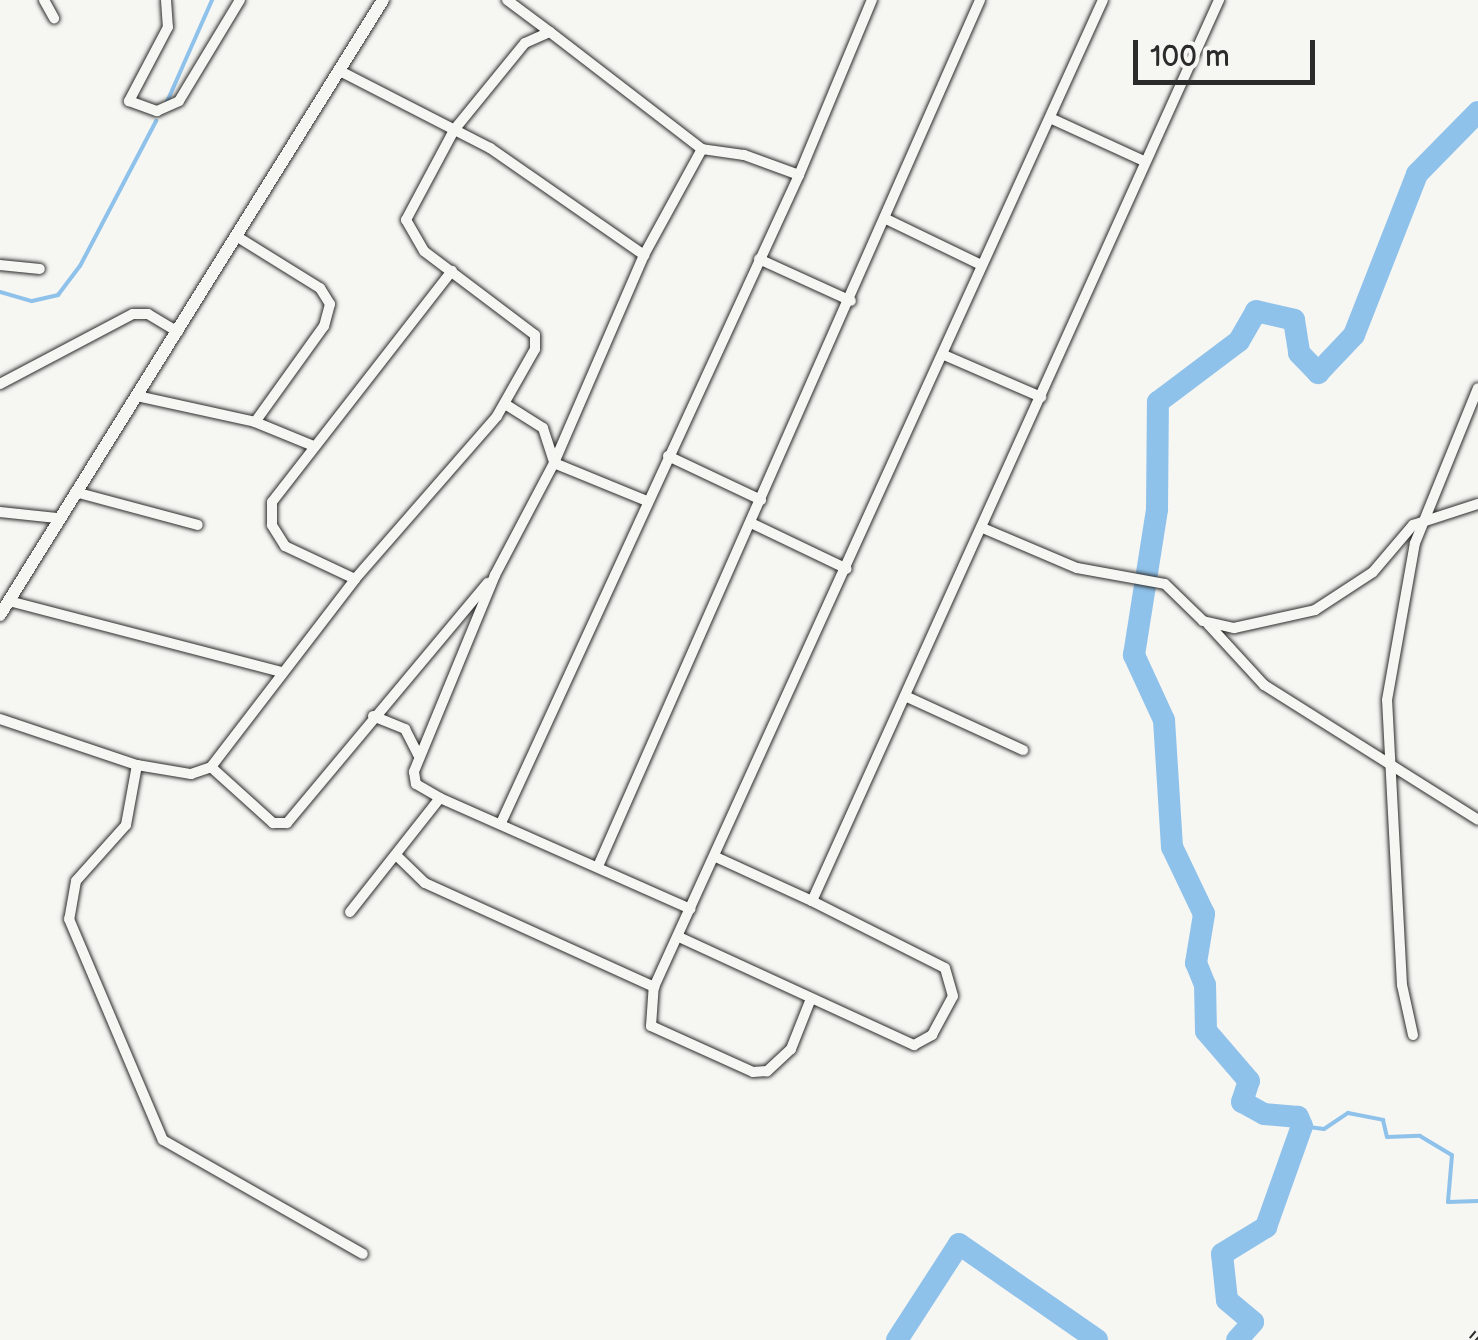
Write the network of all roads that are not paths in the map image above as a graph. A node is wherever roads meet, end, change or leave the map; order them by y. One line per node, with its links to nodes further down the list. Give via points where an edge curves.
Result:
1 (44, 0): 10 (street)
2 (166, 0): 3 (street, via 168,27 129,101 164,112 178,101)
3 (240, 0)
4 (383, 0): 12 (street)
5 (507, 0): 11 (street)
6 (872, 0): 17 (street)
7 (979, 0): 18 (street)
8 (1103, 0): 13 (street)
9 (1219, 0): 16 (street)
10 (54, 18)
11 (550, 32): 14 (street, via 525,43 491,77); 15 (street)
12 (340, 71): 14 (street); 19 (street)
13 (1050, 118): 16 (street); 23 (street)
14 (454, 130): 20 (street); 25 (street, via 406,220 424,251)
15 (702, 148): 17 (street, via 744,154); 20 (street)
16 (1144, 161): 32 (street)
17 (798, 175): 21 (street)
18 (886, 219): 23 (street); 26 (street)
19 (236, 236): 27 (street); 34 (street, via 320,288 330,304 324,326)
20 (644, 255): 37 (street)
21 (759, 259): 26 (street); 36 (street)
22 (0, 265): 24 (street)
23 (981, 265): 28 (street)
24 (40, 269)
25 (452, 271): 33 (street, via 535,335 535,349); 35 (street)
26 (851, 300): 39 (street)
27 (178, 332): 29 (street, via 133,314); 31 (street)
28 (944, 355): 32 (street); 48 (street)
29 (0, 384)
30 (1478, 388): 45 (street)
31 (136, 396): 34 (street); 38 (street)
32 (1041, 397): 47 (street)
33 (505, 404): 37 (street, via 543,428); 50 (street)
34 (255, 422): 35 (street)
35 (311, 445): 50 (street, via 276,490 272,525 296,554)
36 (668, 456): 39 (street); 40 (street)
37 (554, 463): 40 (street); 49 (street)
38 (75, 492): 43 (street); 46 (street)
39 (761, 500): 44 (street)
40 (647, 501): 65 (street)
41 (1478, 504): 45 (street)
42 (0, 512): 43 (street)
43 (57, 518): 51 (street)
44 (752, 523): 48 (street); 68 (street)
45 (1422, 524): 53 (street, via 1402,533 1374,572 1304,616 1234,628); 60 (street, via 1394,644)
46 (198, 525)
47 (984, 529): 53 (street, via 1077,568 1165,584); 55 (street)
48 (847, 569): 67 (street)
49 (496, 575): 56 (street); 59 (street)
50 (354, 580): 54 (street)
51 (9, 601): 52 (street); 54 (street)
52 (0, 615)
53 (1203, 621): 60 (street, via 1264,685)
54 (281, 672): 62 (street)
55 (905, 696): 58 (street); 69 (street)
56 (374, 716): 59 (street, via 405,730); 62 (street, via 298,813 280,825)
57 (0, 718): 61 (street)
58 (1023, 750)
59 (418, 755): 63 (street, via 414,780)
60 (1387, 759): 64 (street); 75 (street, via 1402,985)
61 (136, 765): 62 (street, via 178,774); 76 (street, via 126,826 76,881 69,919 163,1140)
62 (210, 767)
63 (440, 798): 65 (street); 66 (street)
64 (1478, 820)
65 (502, 823): 68 (street)
66 (397, 856): 71 (street); 73 (street, via 425,882)
67 (718, 858): 69 (street); 70 (street)
68 (599, 864): 70 (street)
69 (812, 900): 74 (street, via 934,962 954,986 930,1040 920,1045)
70 (690, 909): 72 (street)
71 (350, 912)
72 (679, 938): 73 (street); 74 (street)
73 (654, 987): 74 (street, via 651,1026 753,1072 782,1061)
74 (810, 1001)
75 (1412, 1036)
76 (362, 1254)

